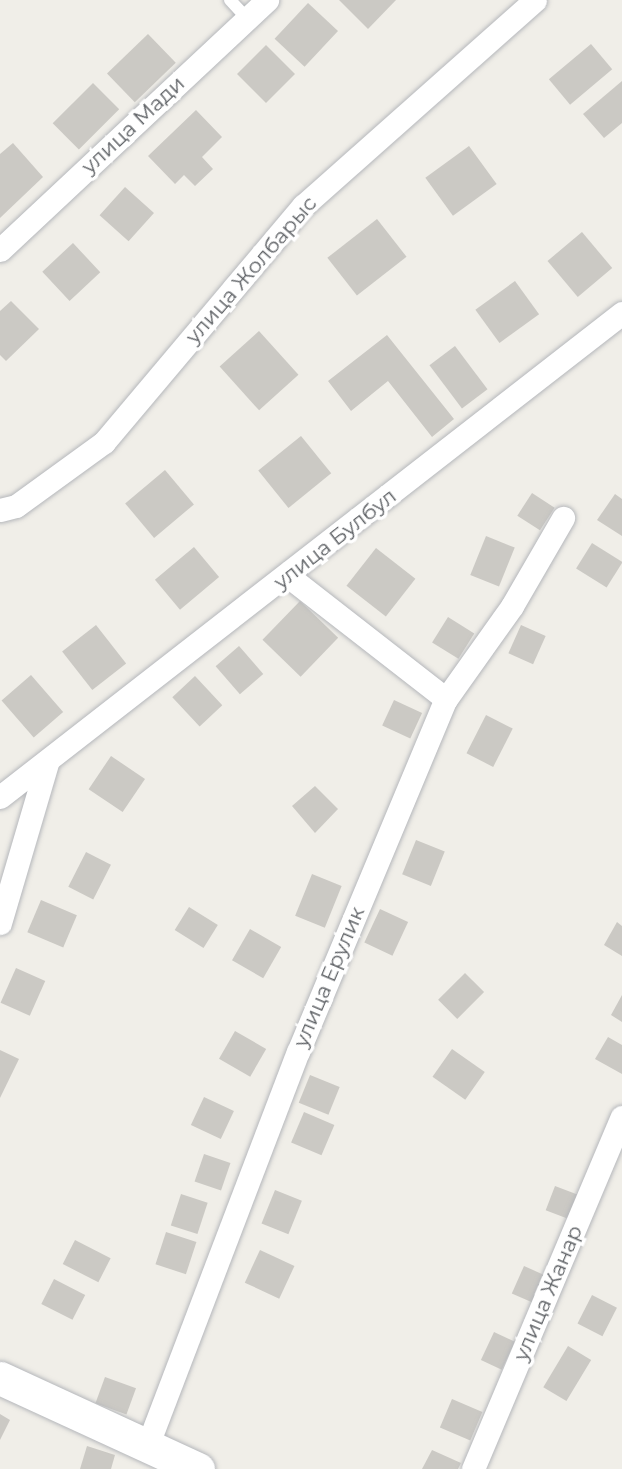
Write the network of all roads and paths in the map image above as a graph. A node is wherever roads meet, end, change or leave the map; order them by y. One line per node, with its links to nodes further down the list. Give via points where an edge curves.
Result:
1 (230, 0): 4 (lane)
2 (267, 0): 4 (street, улица Мади)
3 (535, 0): 7 (street, улица Жолбарыс, via 303,206 104,442 16,506)
4 (247, 18): 5 (street, улица Мади)
5 (0, 250)
6 (622, 313): 9 (street, улица Булбул)
7 (0, 510)
8 (563, 518): 10 (street, улица Ерулик, via 512,606)
9 (288, 576): 10 (street); 11 (street, улица Булбул)
10 (446, 699): 16 (street, улица Ерулик, via 298,1052)
11 (47, 763): 12 (street, улица Булбул); 13 (street)
12 (0, 797)
13 (0, 923)
14 (622, 1116): 18 (street, улица Жанар)
15 (0, 1378): 16 (street)
16 (148, 1444): 17 (street)
17 (198, 1469)
18 (473, 1469)

